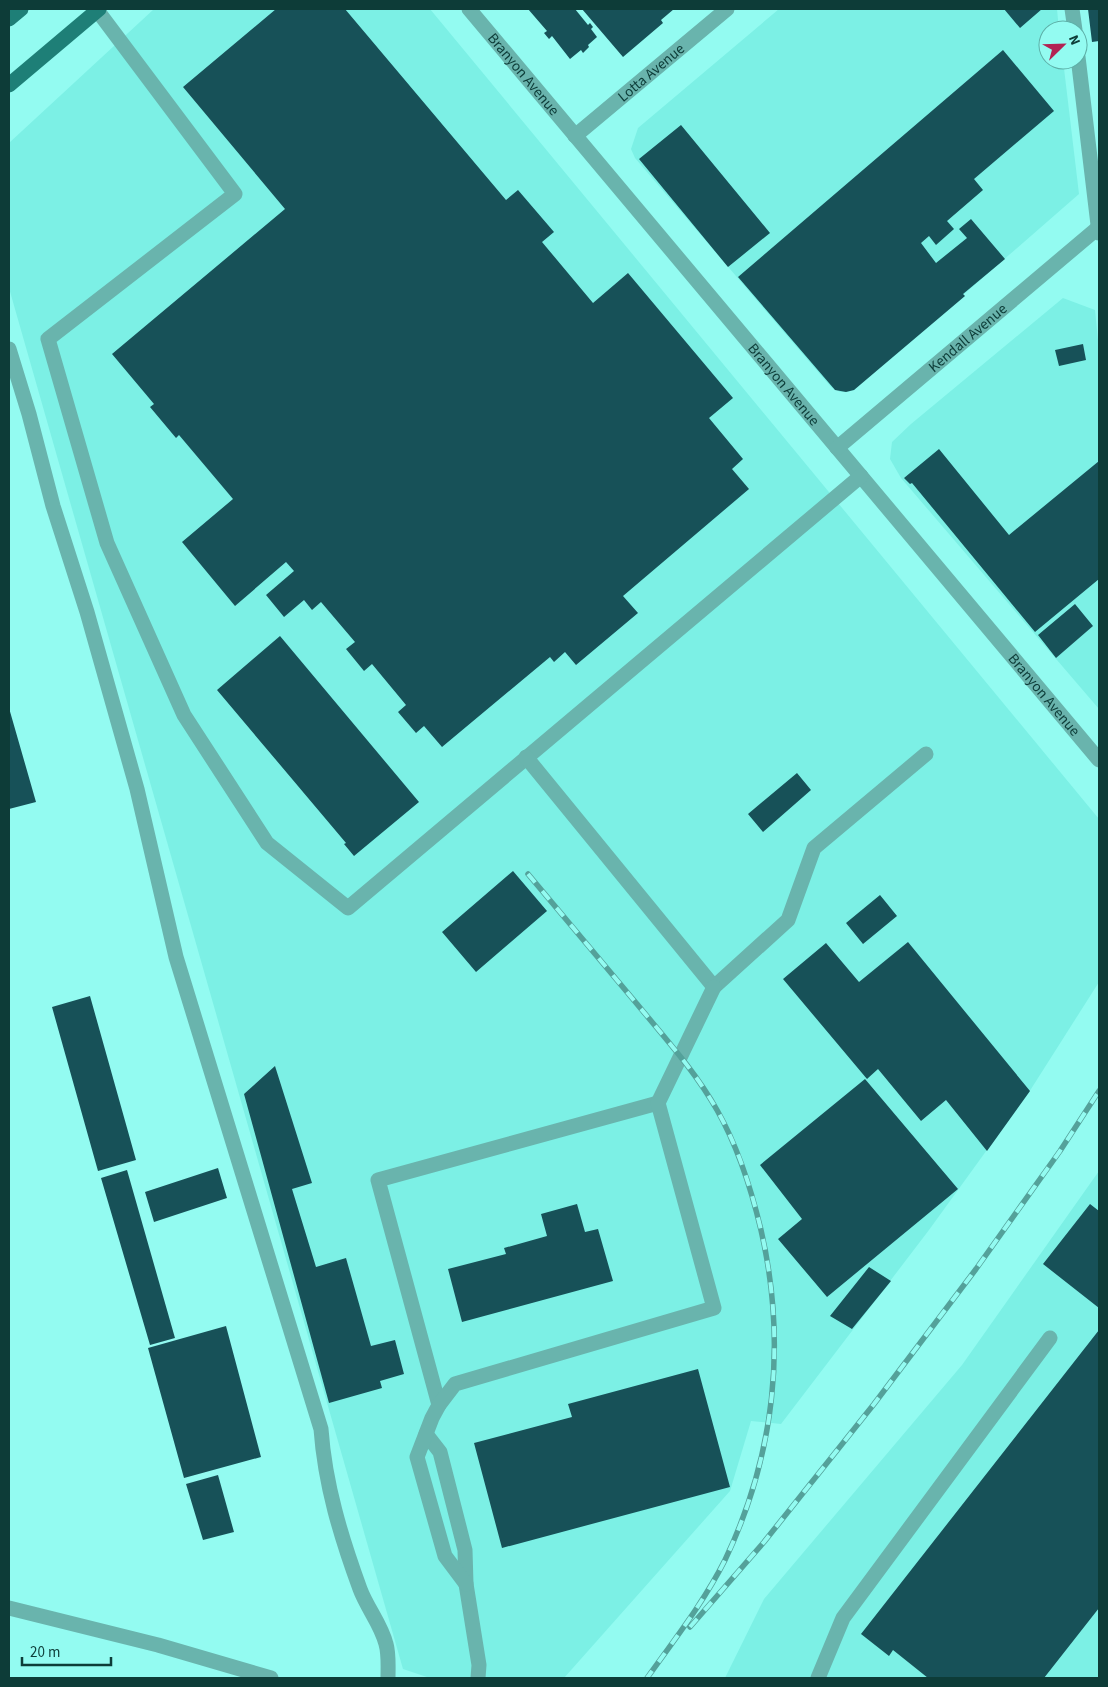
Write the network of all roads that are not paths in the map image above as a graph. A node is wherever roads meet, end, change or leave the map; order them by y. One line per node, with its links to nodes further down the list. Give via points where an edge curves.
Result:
1 (21, 9): 5 (main road)
2 (468, 9): 8 (street, Branyon Avenue)
3 (727, 9): 8 (street, Lotta Avenue)
4 (98, 10): 7 (main road); 15 (street, via 235,194 48,338 107,543 184,715 267,843 348,908)
5 (9, 19)
6 (1080, 70): 9 (street)
7 (9, 85)
8 (575, 136): 12 (street, Branyon Avenue)
9 (1095, 167): 10 (street)
10 (1099, 230): 12 (street, Kendall Avenue)
11 (9, 349): 25 (street, via 137,789 176,957 322,1429 324,1460 339,1529 367,1606 386,1645)
12 (837, 448): 13 (street, Branyon Avenue)
13 (861, 476): 15 (street); 16 (street, Branyon Avenue)
14 (926, 754): 17 (street, via 814,848 788,920)
15 (526, 757): 17 (street)
16 (1099, 760)
17 (714, 987): 18 (street)
18 (658, 1104): 20 (street, via 714,1308 455,1384); 20 (street, via 378,1180)
19 (1050, 1338): 27 (street, via 843,1618)
20 (439, 1405): 21 (street)
21 (426, 1434): 22 (street, via 443,1461 465,1550); 22 (street, via 417,1457 445,1556)
22 (466, 1584): 26 (street)
23 (9, 1608): 24 (street, via 158,1645)
24 (271, 1678)
25 (388, 1678)
26 (478, 1678)
27 (818, 1678)

